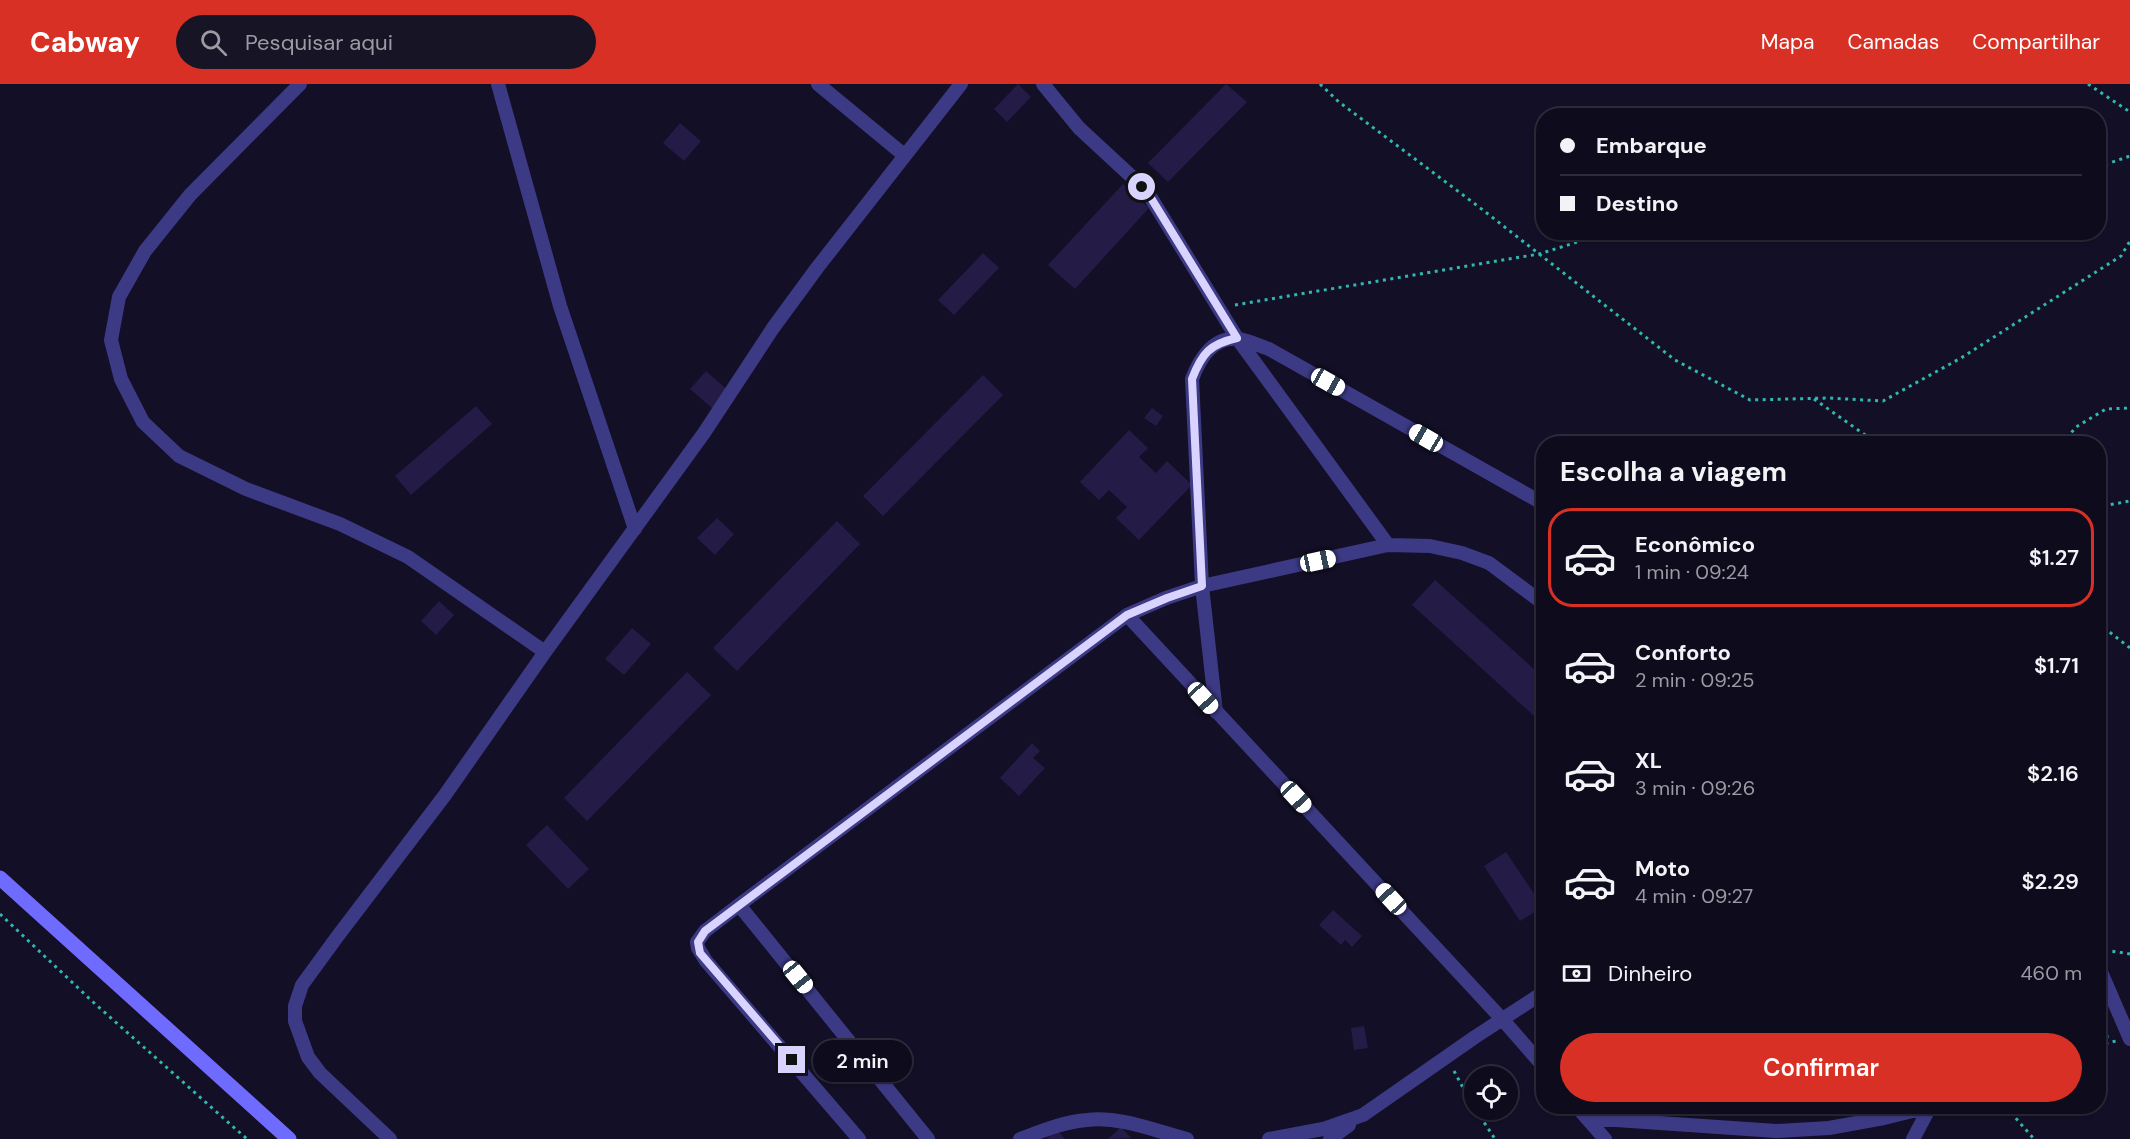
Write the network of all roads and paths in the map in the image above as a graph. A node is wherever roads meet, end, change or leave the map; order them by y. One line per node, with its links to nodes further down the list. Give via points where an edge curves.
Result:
1 (300, 84): 31 (street, via 190,195 145,250 119,297 111,340 121,379 143,422 179,456 246,489 340,524 408,557)
2 (498, 84): 24 (street, via 560,306)
3 (818, 84): 9 (street)
4 (961, 84): 9 (street)
5 (1043, 84): 15 (street, via 1079,128 1151,198)
6 (1320, 84): 14 (path)
7 (2088, 84): 8 (path)
8 (2130, 112)
9 (904, 155): 24 (street, via 786,311)
10 (2130, 156): 11 (path)
11 (2106, 164)
12 (1584, 240): 14 (path)
13 (2130, 241): 17 (path, via 2121,256 1961,358 1883,401)
14 (1539, 254): 15 (path); 17 (path, via 1675,360 1750,400)
15 (1218, 308): 16 (street)
16 (1237, 338): 21 (street, via 1269,349); 25 (street); 26 (street, via 1207,351 1192,379)
17 (1814, 399): 19 (path)
18 (2130, 408): 20 (path, via 2106,409)
19 (1867, 436)
20 (2069, 436)
21 (1536, 499)
22 (2130, 501): 23 (path)
23 (2106, 506)
24 (635, 529): 31 (street)
25 (1388, 545): 26 (street); 27 (street, via 1430,546 1471,556 1489,563)
26 (1202, 586): 28 (street); 32 (street)
27 (1536, 598)
28 (1127, 615): 32 (street); 34 (street)
29 (2106, 629): 30 (path)
30 (2130, 648)
31 (545, 652): 54 (street, via 445,795 302,985 295,1006 295,1021 308,1057)
32 (1216, 712): 40 (street)
33 (0, 878): 53 (main road)
34 (740, 905): 55 (street, via 702,936 698,942 700,953); 56 (street)
35 (0, 914): 52 (path)
36 (2106, 950): 37 (path)
37 (2130, 954)
38 (2106, 984): 41 (street)
39 (1536, 997): 40 (street)
40 (1502, 1019): 42 (street); 43 (street)
41 (2130, 1039)
42 (1445, 1057): 44 (path); 49 (street)
43 (1536, 1058)
44 (1464, 1090)
45 (1583, 1114): 50 (street)
46 (1900, 1114): 50 (street, via 1829,1128 1776,1131)
47 (1926, 1114): 63 (street)
48 (2012, 1114): 64 (path)
49 (1363, 1115): 59 (street, via 1323,1129); 60 (street)
50 (1587, 1118): 62 (street)
51 (1482, 1120): 61 (path)
52 (247, 1139)
53 (289, 1139)
54 (390, 1139)
55 (859, 1139)
56 (928, 1139)
57 (1020, 1139): 58 (street, via 1053,1126 1088,1119 1119,1122)
58 (1187, 1139)
59 (1269, 1139)
60 (1330, 1139)
61 (1495, 1139)
62 (1605, 1139)
63 (1913, 1139)
64 (2034, 1139)

